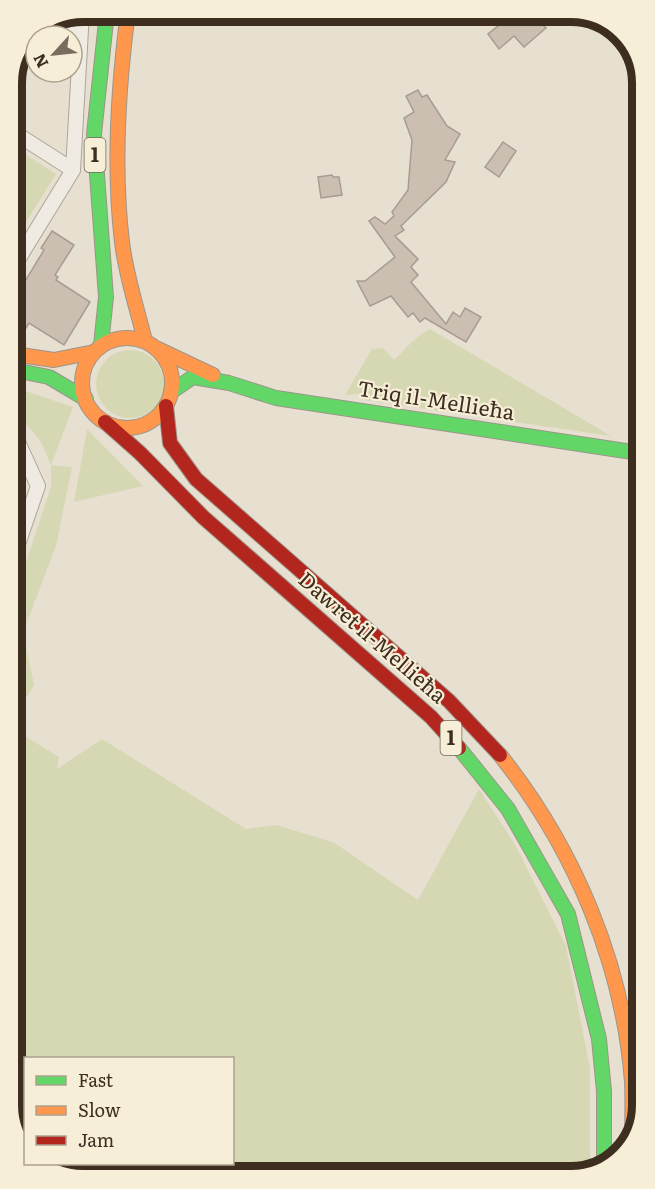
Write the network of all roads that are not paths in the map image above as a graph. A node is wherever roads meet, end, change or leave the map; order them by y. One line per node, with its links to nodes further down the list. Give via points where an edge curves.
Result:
1 (106, 22): 8 (main road, 1, via 94,134 106,297)
2 (127, 22): 7 (main road, 1, via 116,137 123,244)
3 (78, 84): 5 (street)
4 (23, 138): 5 (street)
5 (74, 170): 6 (street)
6 (23, 252)
7 (145, 341): 8 (main road, via 123,338); 9 (main road)
8 (98, 349): 10 (main road, via 71,360); 14 (main road, via 86,365 82,380)
9 (158, 350): 12 (main road, Triq il-Mellieħa); 13 (main road, via 167,362)
10 (23, 355)
11 (23, 372): 14 (main road, via 49,377)
12 (229, 383): 13 (main road, Triq il-Mellieħa, via 193,377); 18 (main road, Triq il-Mellieħa, via 285,399)
13 (171, 392): 15 (main road)
14 (86, 399): 16 (main road, via 96,416)
15 (166, 406): 16 (main road, via 153,420 138,427 122,428); 20 (main road, Dawret il-Mellieħa / 1, via 170,443 196,479 449,700 501,756 539,809 590,903 604,941 624,1019)
16 (105, 422): 23 (main road, Dawret il-Mellieħa / 1, via 203,517 431,717 478,768 508,809 568,914 589,990 604,1091)
17 (23, 452): 19 (street, via 38,486)
18 (632, 452)
19 (23, 531)
20 (632, 1083)
21 (632, 1083): 22 (main road, Dawret il-Mellieħa / 1)
22 (632, 1106)
23 (604, 1157)

